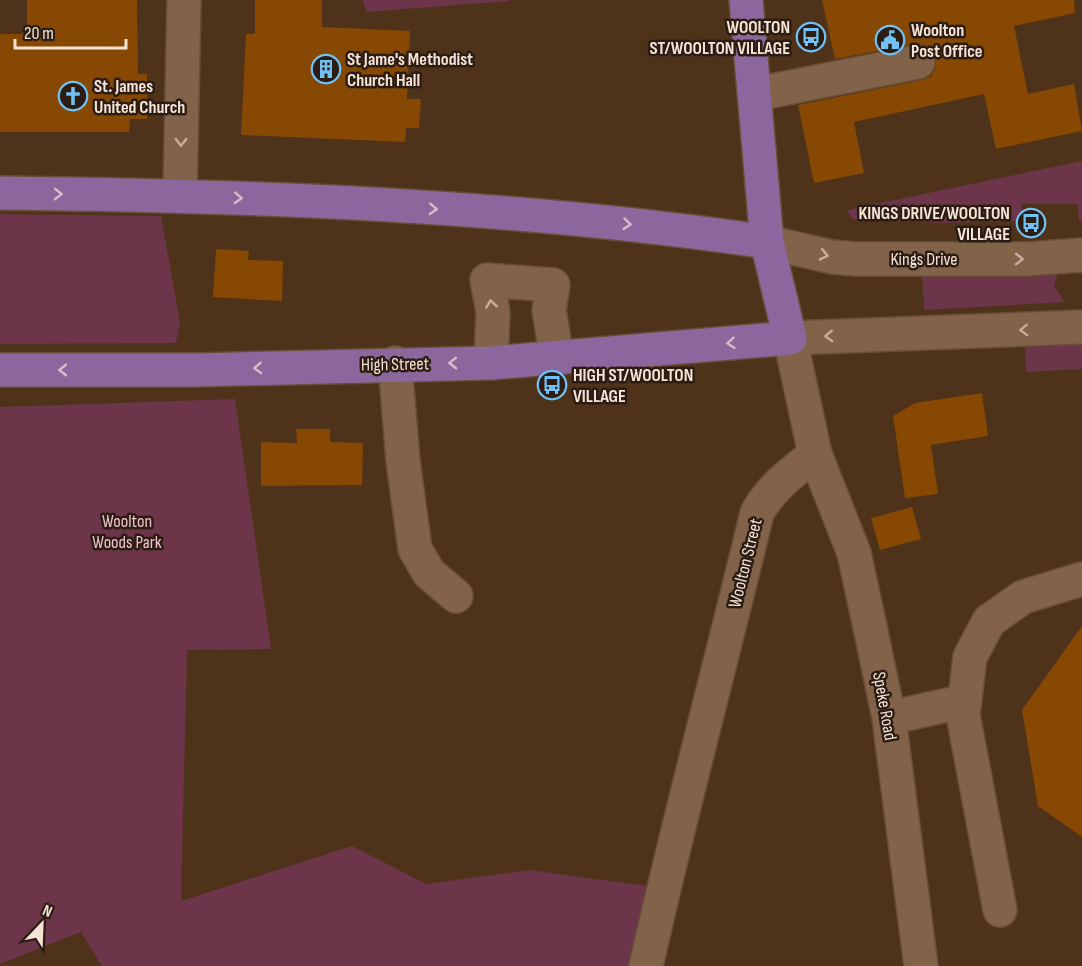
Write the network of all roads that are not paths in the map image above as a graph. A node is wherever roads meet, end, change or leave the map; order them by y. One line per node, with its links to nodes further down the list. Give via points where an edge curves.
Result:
1 (184, 0): 6 (street, one-way to 6)
2 (746, 0): 4 (main road)
3 (918, 62): 4 (street)
4 (756, 94): 7 (main road)
5 (0, 194): 6 (main road, one-way to 6)
6 (180, 195): 7 (main road, one-way to 7, via 508,214 662,227)
7 (767, 242): 8 (street, Kings Drive, one-way to 8, via 856,259 1029,259); 10 (main road)
8 (1082, 255)
9 (1082, 327): 10 (street, one-way to 10)
10 (790, 338): 11 (main road, High Street, one-way to 11); 15 (street)
11 (557, 359): 13 (main road, High Street); 13 (street, one-way to 11, via 493,312 487,280 553,285 549,310)
12 (395, 363): 13 (main road, High Street, one-way to 12); 14 (main road, High Street, one-way to 14, via 196,370); 17 (street, via 415,549 429,573)
13 (491, 363)
14 (0, 370)
15 (815, 453): 19 (street, Speke Road, via 854,553); 21 (street, Woolton Street, via 780,482 756,513)
16 (1082, 579): 18 (street, via 1023,597 989,621 970,657)
17 (456, 596)
18 (965, 700): 19 (street); 20 (street, via 963,715)
19 (889, 718): 22 (street, Speke Road)
20 (1000, 910)
21 (646, 966)
22 (921, 966)

